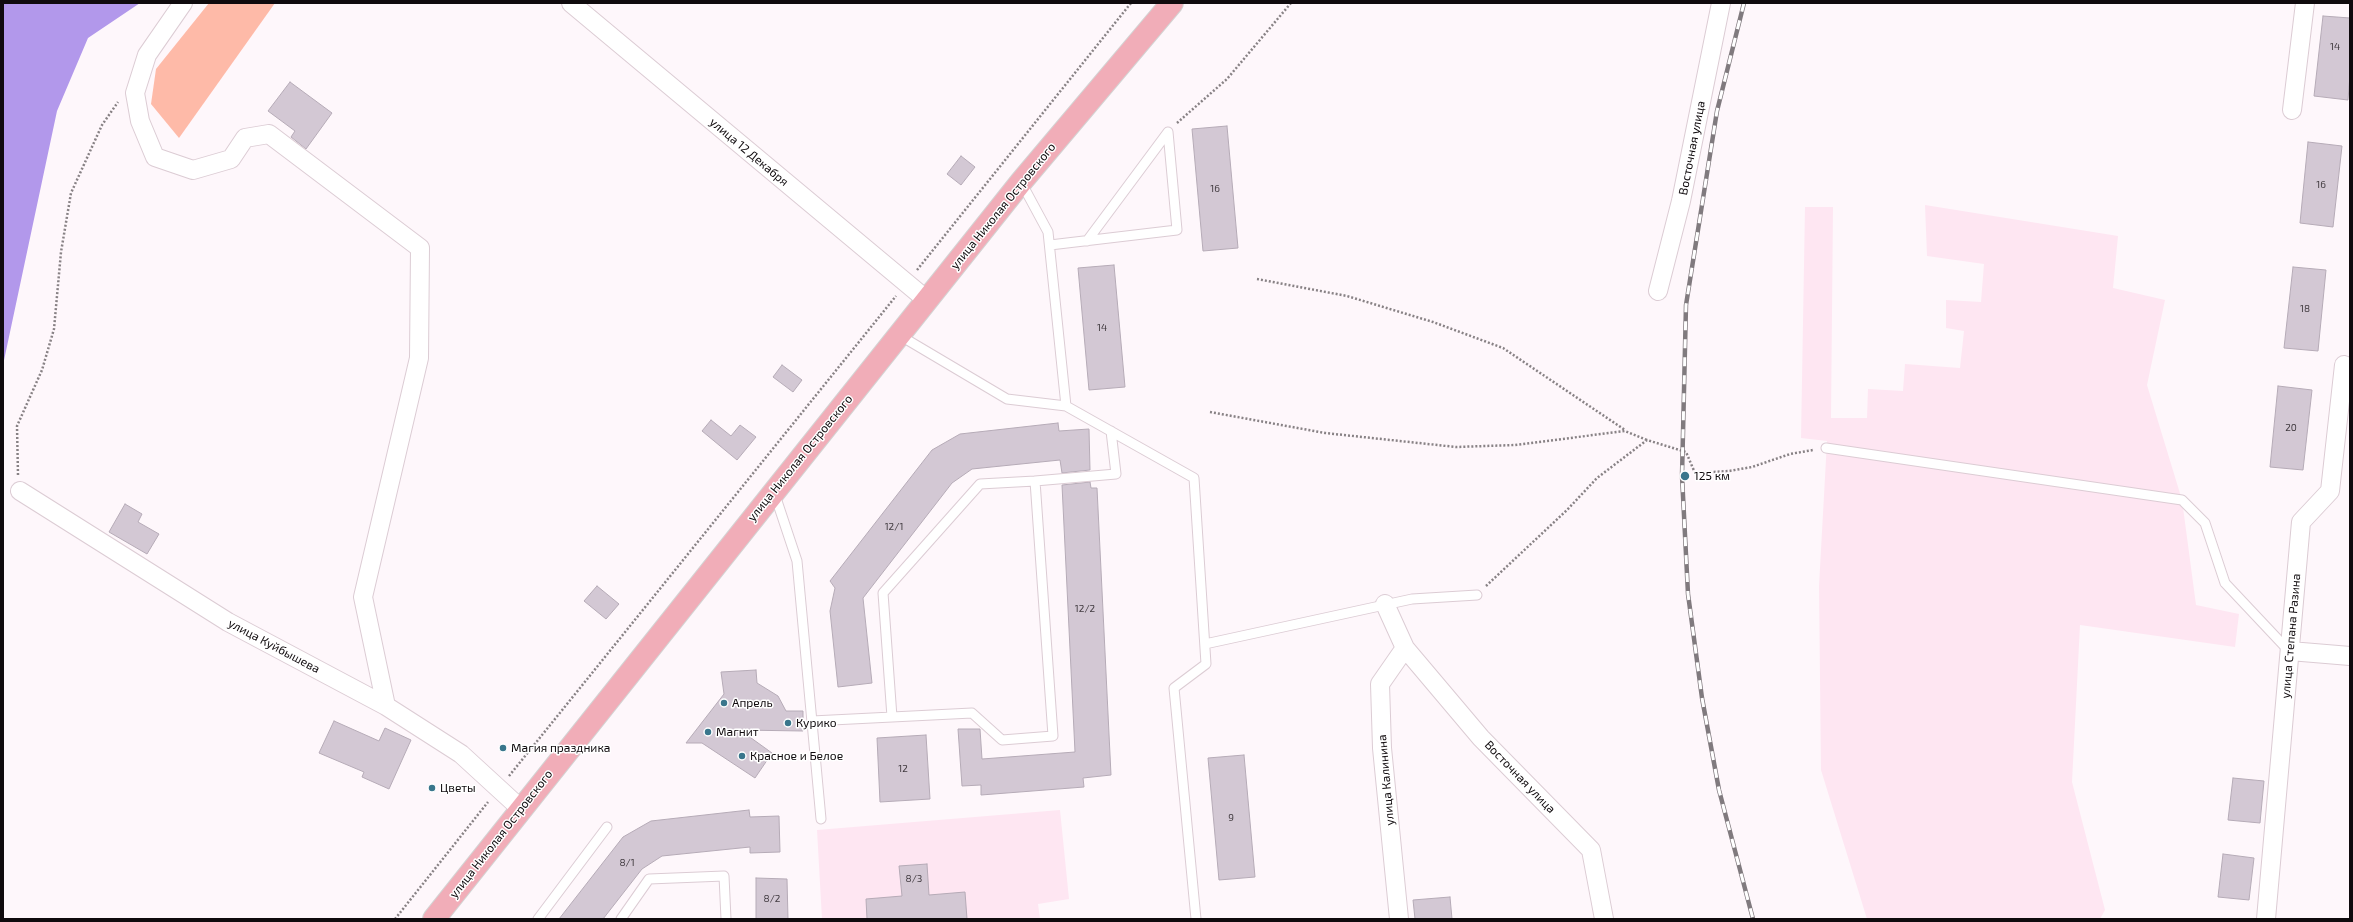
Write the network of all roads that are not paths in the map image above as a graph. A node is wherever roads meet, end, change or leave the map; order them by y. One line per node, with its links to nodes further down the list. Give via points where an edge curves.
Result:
1 (183, 3): 26 (street, via 147,55 135,93 140,121 155,157 193,170 231,159 245,138 270,134 420,248 418,358 363,597)
2 (571, 3): 11 (street, улица 12 Декабря)
3 (1172, 3): 7 (main road, улица Николая Островского)
4 (1720, 3): 10 (street, Восточная улица, via 1682,201)
5 (2305, 3): 6 (street)
6 (2292, 110)
7 (1021, 182): 9 (lane, via 1048,232); 11 (main road, улица Николая Островского)
8 (1086, 241): 8 (lane, via 1177,230 1168,132); 9 (lane)
9 (1050, 245): 14 (lane)
10 (1658, 291)
11 (928, 301): 12 (main road, улица Николая Островского)
12 (899, 335): 14 (lane, via 1008,399); 19 (main road, улица Николая Островского)
13 (2344, 365): 24 (street, улица Степана Разина, via 2330,491 2301,522)
14 (1066, 406): 15 (lane)
15 (1111, 431): 17 (lane, via 1116,474); 22 (lane, via 1194,478)
16 (1826, 448): 24 (lane, via 2182,500 2205,523 2225,583)
17 (1035, 481): 27 (lane, via 980,484 883,593); 27 (lane, via 1052,736 1002,740 972,713)
18 (20, 491): 26 (street, улица Куйбышева, via 228,622)
19 (774, 491): 28 (lane, via 797,561); 29 (main road, улица Николая Островского)
20 (1477, 595): 21 (lane, via 1412,599)
21 (1385, 604): 22 (lane); 23 (street, Восточная улица)
22 (1205, 644): 36 (lane, via 1206,664 1174,688)
23 (1405, 648): 37 (street, улица Калинина, via 1380,684 1382,748); 38 (street, Восточная улица, via 1481,738 1591,850)
24 (2290, 651): 25 (street); 39 (street, улица Степана Разина)
25 (2350, 656)
26 (386, 706): 29 (street, улица Куйбышева, via 461,754)
27 (892, 717): 28 (lane)
28 (812, 721): 30 (lane)
29 (521, 809): 32 (main road, улица Николая Островского)
30 (821, 819)
31 (607, 827): 33 (lane)
32 (440, 915)
33 (538, 919)
34 (620, 919): 35 (lane, via 649,879 724,876)
35 (726, 919)
36 (1196, 919)
37 (1399, 919)
38 (1604, 919)
39 (2266, 919)

